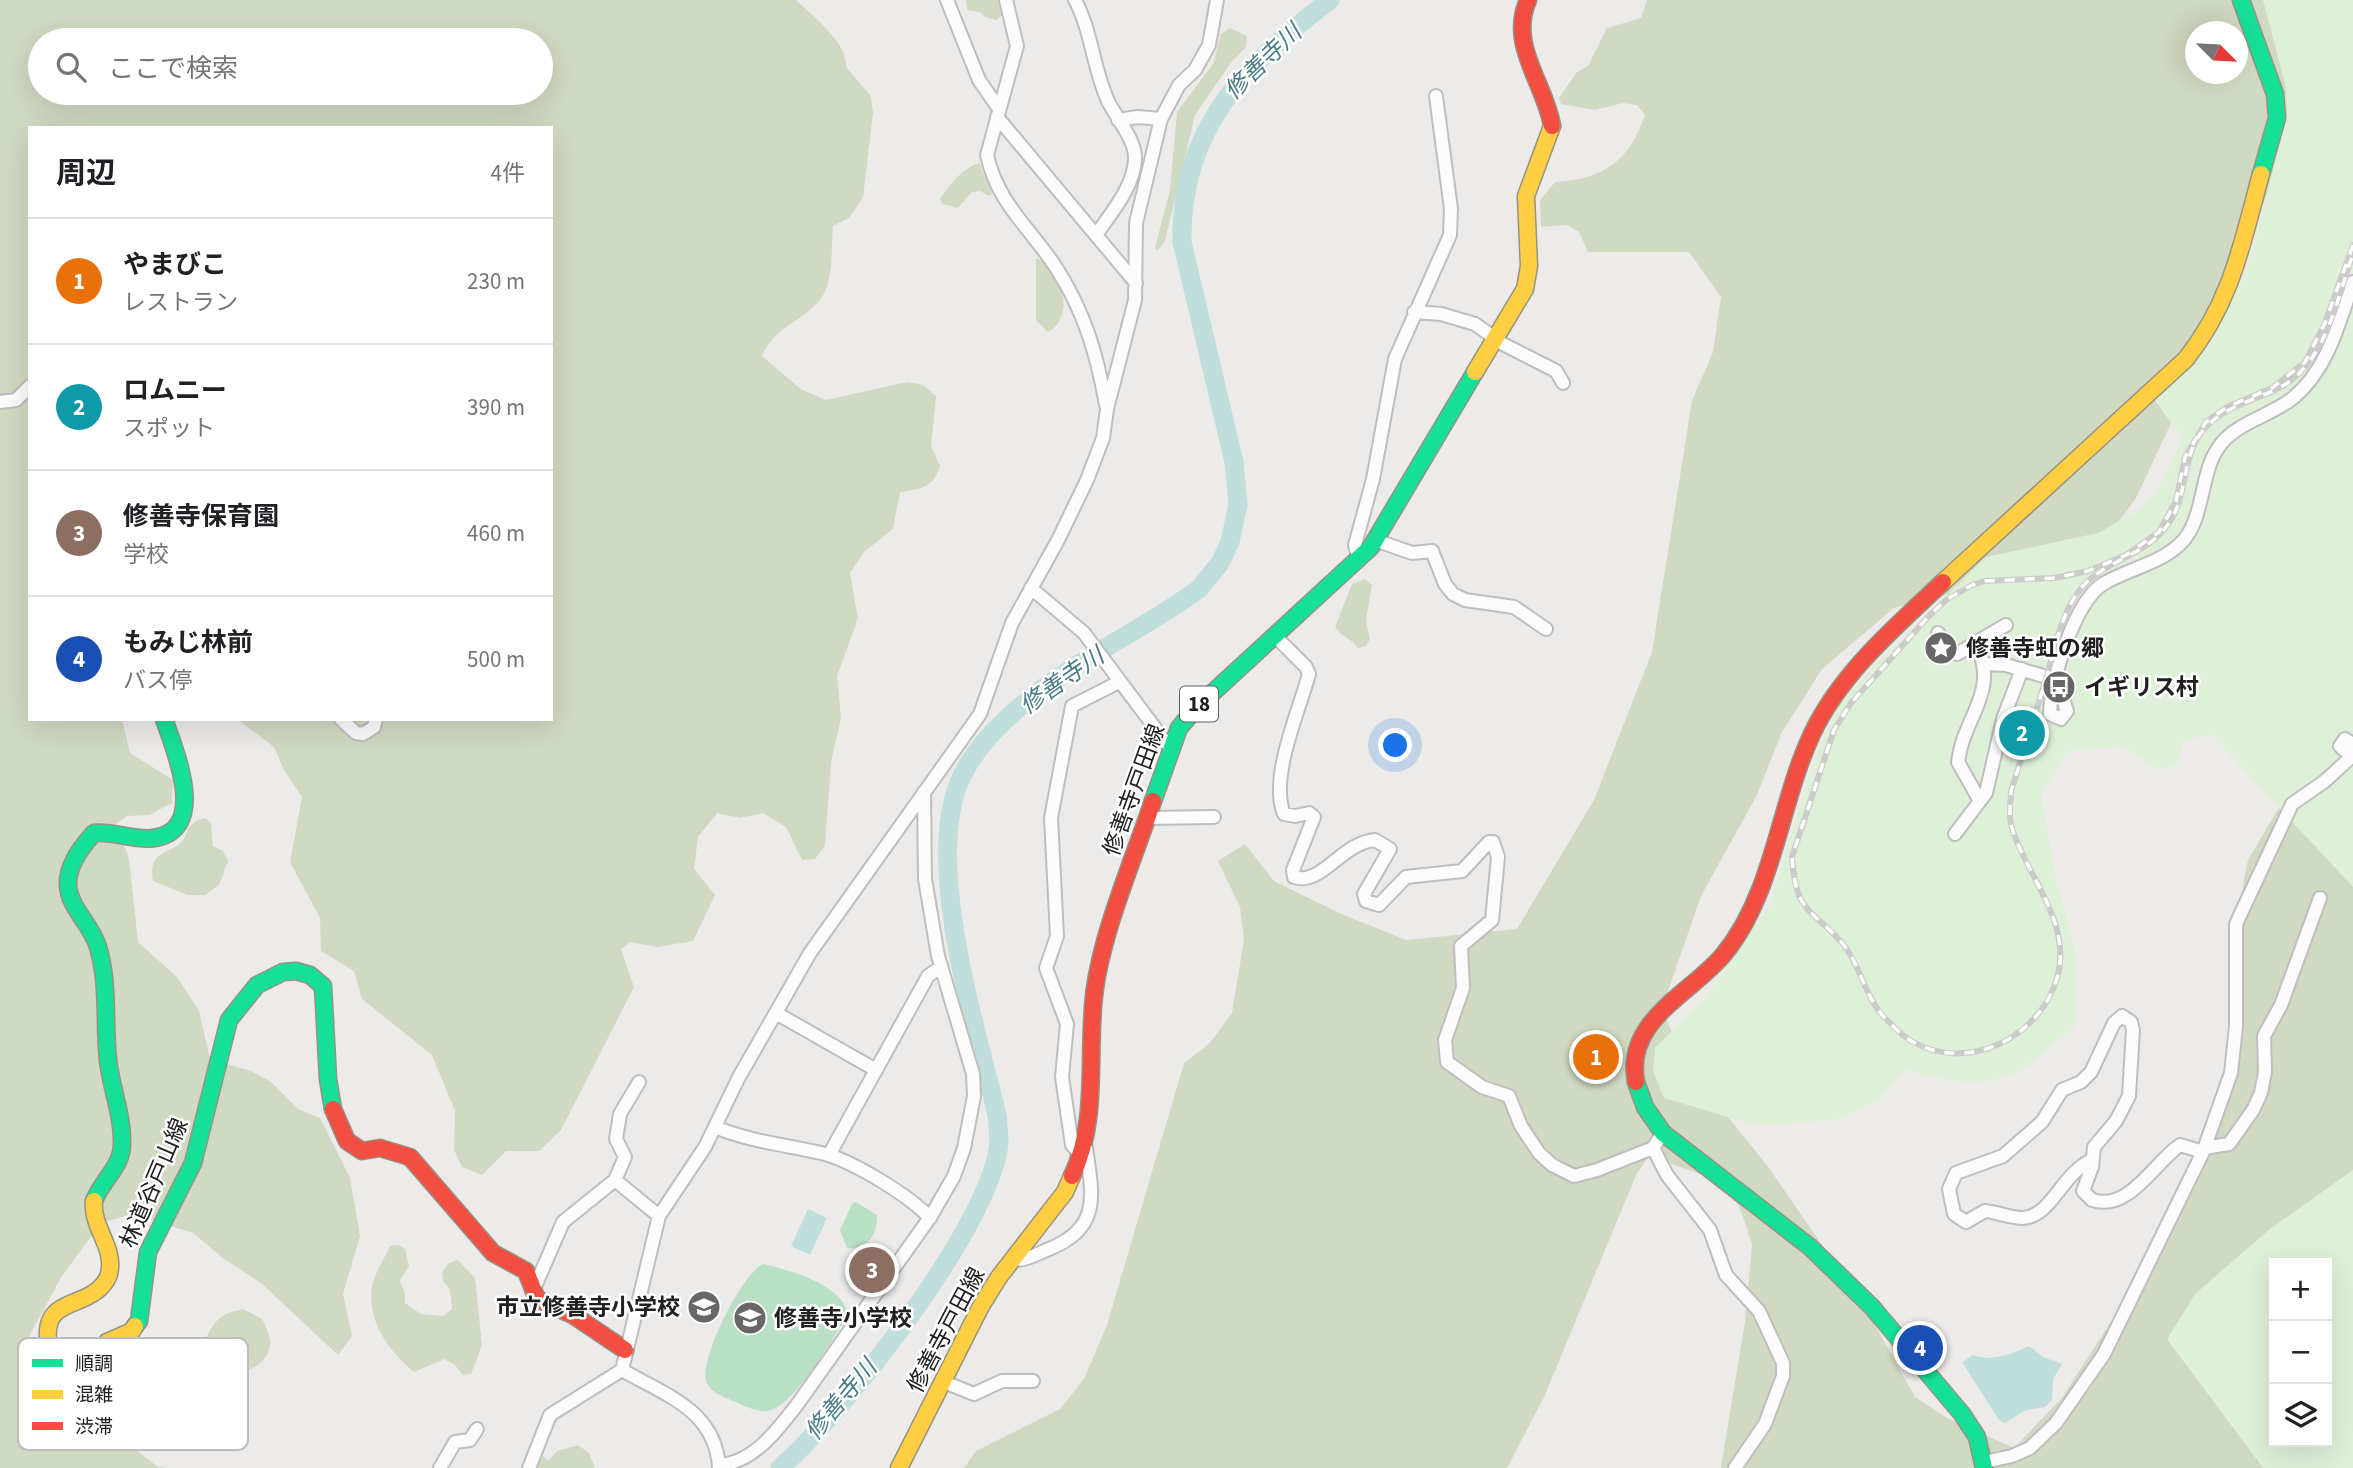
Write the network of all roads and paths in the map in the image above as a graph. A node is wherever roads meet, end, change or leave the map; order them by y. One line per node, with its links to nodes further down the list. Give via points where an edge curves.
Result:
1 (947, 0): 8 (street, via 979,80)
2 (1006, 0): 8 (street, via 1017,46)
3 (1075, 0): 10 (street, via 1090,33 1101,83)
4 (1217, 0): 9 (street, via 1209,45)
5 (1528, 0): 15 (street, 修善寺戸田線 / 18, via 1520,34 1550,114 1552,135 1525,194 1528,280)
6 (2241, 0): 47 (street, via 2275,94 2277,118 2219,313 2186,359 1917,606 1823,713 1807,744 1760,886 1734,940 1704,974 1654,1015 1638,1043 1633,1072 1637,1090)
7 (1436, 96): 14 (street, via 1451,222 1447,243)
8 (998, 113): 11 (street); 19 (street, via 986,156 989,166 1010,210 1071,292 1094,343)
9 (1161, 119): 10 (street); 13 (street, via 1136,223)
10 (1118, 120): 11 (street, via 1134,151 1134,167 1130,182)
11 (1096, 234): 13 (street)
12 (2353, 282): 29 (street, via 2336,334 2313,375 2293,398 2220,445 2205,476 2199,507 2180,544 2155,561 2102,584 2091,595 2066,642 2056,680)
13 (1137, 284): 19 (street)
14 (1414, 312): 15 (street, via 1458,318); 21 (street, via 1391,373 1375,471 1354,545)
15 (1496, 339): 16 (street, via 1556,371); 20 (street, 修善寺戸田線 / 18)
16 (1563, 383)
17 (28, 388): 18 (street, via 16,400)
18 (0, 402)
19 (1107, 409): 22 (street, via 1087,481)
20 (1376, 540): 21 (street, 修善寺戸田線 / 18); 24 (street, via 1412,553 1432,551 1453,594 1514,607)
21 (1359, 559): 26 (street, 修善寺戸田線 / 18)
22 (1031, 588): 30 (street, via 1084,633); 36 (street, via 1004,640 980,714)
23 (2006, 625): 27 (street)
24 (1546, 629)
25 (1938, 633): 27 (street, via 1957,654)
26 (1274, 635): 35 (street, 修善寺戸田線 / 18, via 1186,718); 48 (street, via 1309,674 1280,785 1287,817 1309,813 1314,817 1294,877 1315,876 1353,845 1376,840 1390,849 1364,894 1366,901 1379,905 1406,877 1462,871 1493,842 1498,857 1495,914 1461,946 1463,988 1445,1040 1447,1062 1482,1087 1509,1096 1539,1153 1574,1175)
27 (1977, 645): 28 (street)
28 (1986, 664): 29 (street); 37 (street, via 1981,696 1963,737 1958,762)
29 (2022, 669): 37 (street)
30 (1115, 677): 35 (street); 50 (street, via 1099,695 1072,706 1051,819 1057,936 1046,968 1068,1024 1062,1077 1072,1145)
31 (165, 721): 58 (street, 林道谷戸山線, via 184,775 180,819 167,835 154,838 94,833 83,846 69,880 71,895 99,952 108,1059 123,1145 117,1167 103,1181 93,1202 95,1221 108,1250 106,1283 96,1295 63,1306 49,1322)
32 (343, 721): 33 (street, via 363,734)
33 (376, 721)
34 (2352, 746): 49 (street, via 2350,758 2292,804 2236,924 2235,1050)
35 (1170, 747): 39 (street, 修善寺戸田線 / 18)
36 (924, 792): 42 (street, via 925,879); 43 (street, via 851,891)
37 (1980, 801): 40 (street)
38 (1214, 817): 39 (street)
39 (1147, 818): 50 (street, 修善寺戸田線 / 18, via 1102,957 1094,997 1093,1074)
40 (1955, 834)
41 (2320, 898): 49 (street, via 2281,1004 2264,1036 2265,1072 2257,1101 2229,1144)
42 (941, 967): 44 (street, via 928,976); 55 (street, via 974,1074 974,1096 954,1176)
43 (776, 1013): 44 (street); 46 (street)
44 (876, 1070): 51 (street)
45 (639, 1082): 53 (street, via 620,1114 616,1139 625,1157)
46 (715, 1127): 51 (street, via 741,1138); 54 (street)
47 (1663, 1133): 48 (street); 65 (street, via 1810,1247 1872,1307 1958,1408 1977,1437)
48 (1653, 1149): 70 (street, via 1667,1175 1710,1230 1721,1266 1753,1303 1783,1363 1783,1376 1765,1424)
49 (2203, 1150): 52 (street, via 2180,1145 2133,1190 2106,1202 2092,1200 2082,1191); 65 (street, via 2094,1372 2056,1423 2030,1448)
50 (1084, 1151): 56 (street, 修善寺戸田線 / 18, via 1065,1192); 56 (street, via 1091,1199 1085,1225 1054,1247)
51 (828, 1155): 55 (street, via 913,1200)
52 (2092, 1160): 52 (street, via 2082,1164 2045,1210 2032,1217 1985,1211 1966,1222 1954,1214 1949,1189 1956,1172 2003,1156 2042,1122 2062,1090 2091,1072 2114,1023 2122,1016 2132,1022 2132,1086 2116,1121 2098,1138)
53 (615, 1180): 54 (street); 57 (street, via 564,1222)
54 (659, 1216): 60 (street)
55 (929, 1218): 66 (street, via 778,1429 749,1455)
56 (1012, 1261): 63 (street, 修善寺戸田線 / 18, via 981,1306)
57 (532, 1292): 59 (street, 林道谷戸山線, via 526,1272 493,1253 410,1157 380,1148 362,1151 342,1139 330,1109 323,986 302,971 286,970 251,986 234,1011 192,1163 148,1252 139,1321 132,1331); 60 (street, 林道谷戸山線, via 537,1299 575,1314)
58 (49, 1338)
59 (116, 1338)
60 (625, 1350): 61 (street)
61 (622, 1370): 66 (street, via 704,1421 713,1436); 68 (street, via 550,1415)
62 (1033, 1381): 63 (street, via 1002,1381 974,1394)
63 (944, 1382): 69 (street, 修善寺戸田線 / 18)
64 (477, 1429): 67 (street, via 470,1440 454,1442)
65 (1984, 1465)
66 (719, 1467)
67 (440, 1468)
68 (529, 1468)
69 (899, 1468)
70 (1735, 1468)

